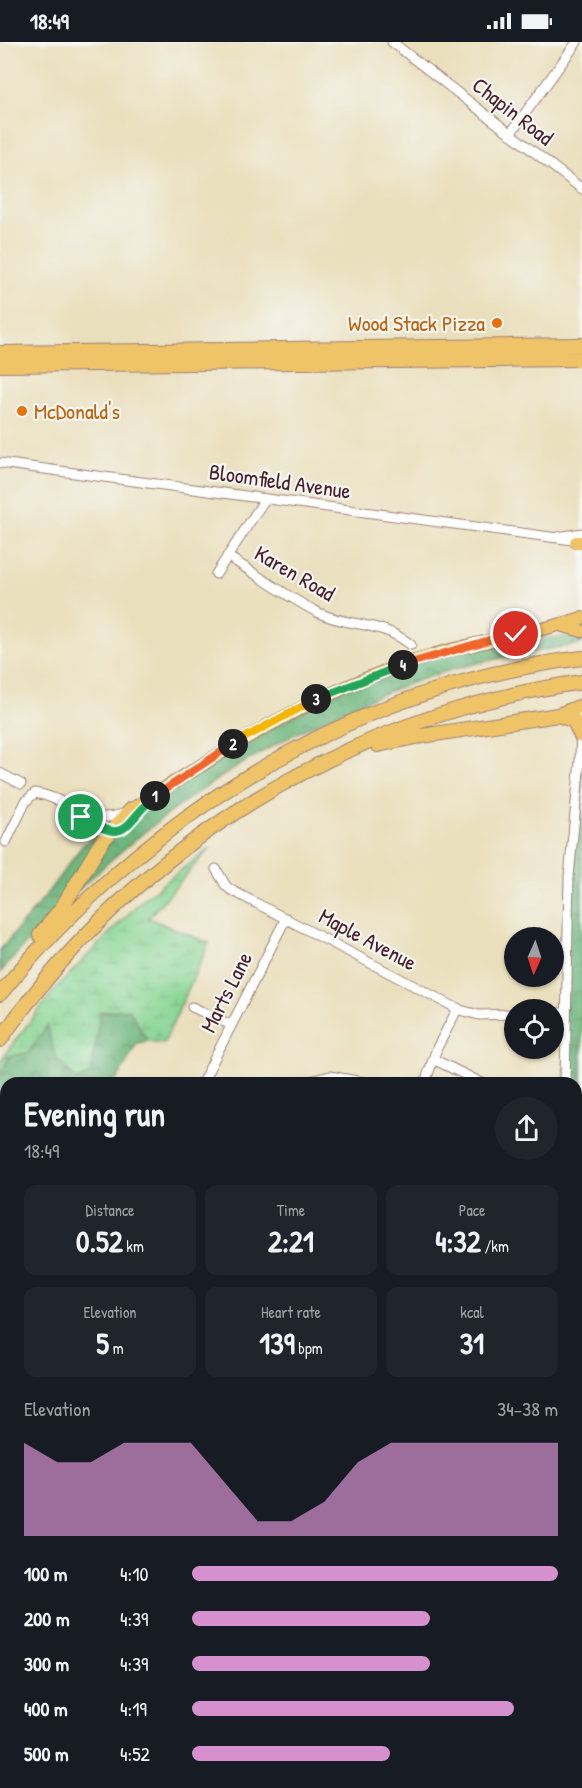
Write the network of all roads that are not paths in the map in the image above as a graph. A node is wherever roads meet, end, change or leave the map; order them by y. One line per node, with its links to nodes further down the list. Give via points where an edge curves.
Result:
1 (392, 42): 3 (street, Chapin Road)
2 (577, 42): 3 (street)
3 (510, 134): 4 (street, Chapin Road)
4 (582, 189)
5 (582, 345): 6 (highway)
6 (0, 353)
7 (582, 358): 8 (highway)
8 (0, 365)
9 (0, 463): 10 (street, Bloomfield Avenue)
10 (265, 498): 11 (street, Bloomfield Avenue); 12 (street)
11 (580, 540)
12 (228, 556): 13 (street); 17 (street, Karen Road, via 321,614 382,627)
13 (216, 574)
14 (582, 618): 15 (main road)
15 (563, 626): 16 (main road); 26 (main road, via 476,642 354,683 257,729)
16 (582, 631)
17 (411, 645)
18 (578, 659): 34 (highway, via 478,678 411,699 321,736 257,770 176,824 120,869 56,930)
19 (577, 683): 23 (highway, via 495,699 440,715)
20 (582, 706): 21 (highway); 22 (street)
21 (558, 715): 22 (highway, via 573,721); 23 (highway, via 400,739)
22 (581, 736): 37 (street, via 570,867)
23 (310, 768): 40 (highway, via 210,829 136,887 69,953)
24 (0, 773): 25 (street)
25 (21, 784)
26 (158, 793): 28 (main road); 29 (street, via 125,828)
27 (69, 808): 28 (street, via 101,817 121,815); 29 (street); 30 (street, via 39,793 31,794)
28 (132, 809): 29 (highway)
29 (109, 832): 33 (highway, via 63,906)
30 (6, 842)
31 (216, 869): 32 (street, Maple Avenue, via 231,890)
32 (286, 918): 36 (street, Maple Avenue); 39 (street, Marts Lane)
33 (0, 988)
34 (0, 994)
35 (192, 1007): 39 (street)
36 (458, 1008): 38 (street, Maple Avenue, via 479,1015); 41 (street)
37 (566, 1013): 45 (street)
38 (504, 1014)
39 (231, 1025): 42 (street, Marts Lane)
40 (0, 1040)
41 (433, 1059): 43 (street); 44 (street)
42 (205, 1077)
43 (427, 1077)
44 (470, 1077)
45 (565, 1077)

